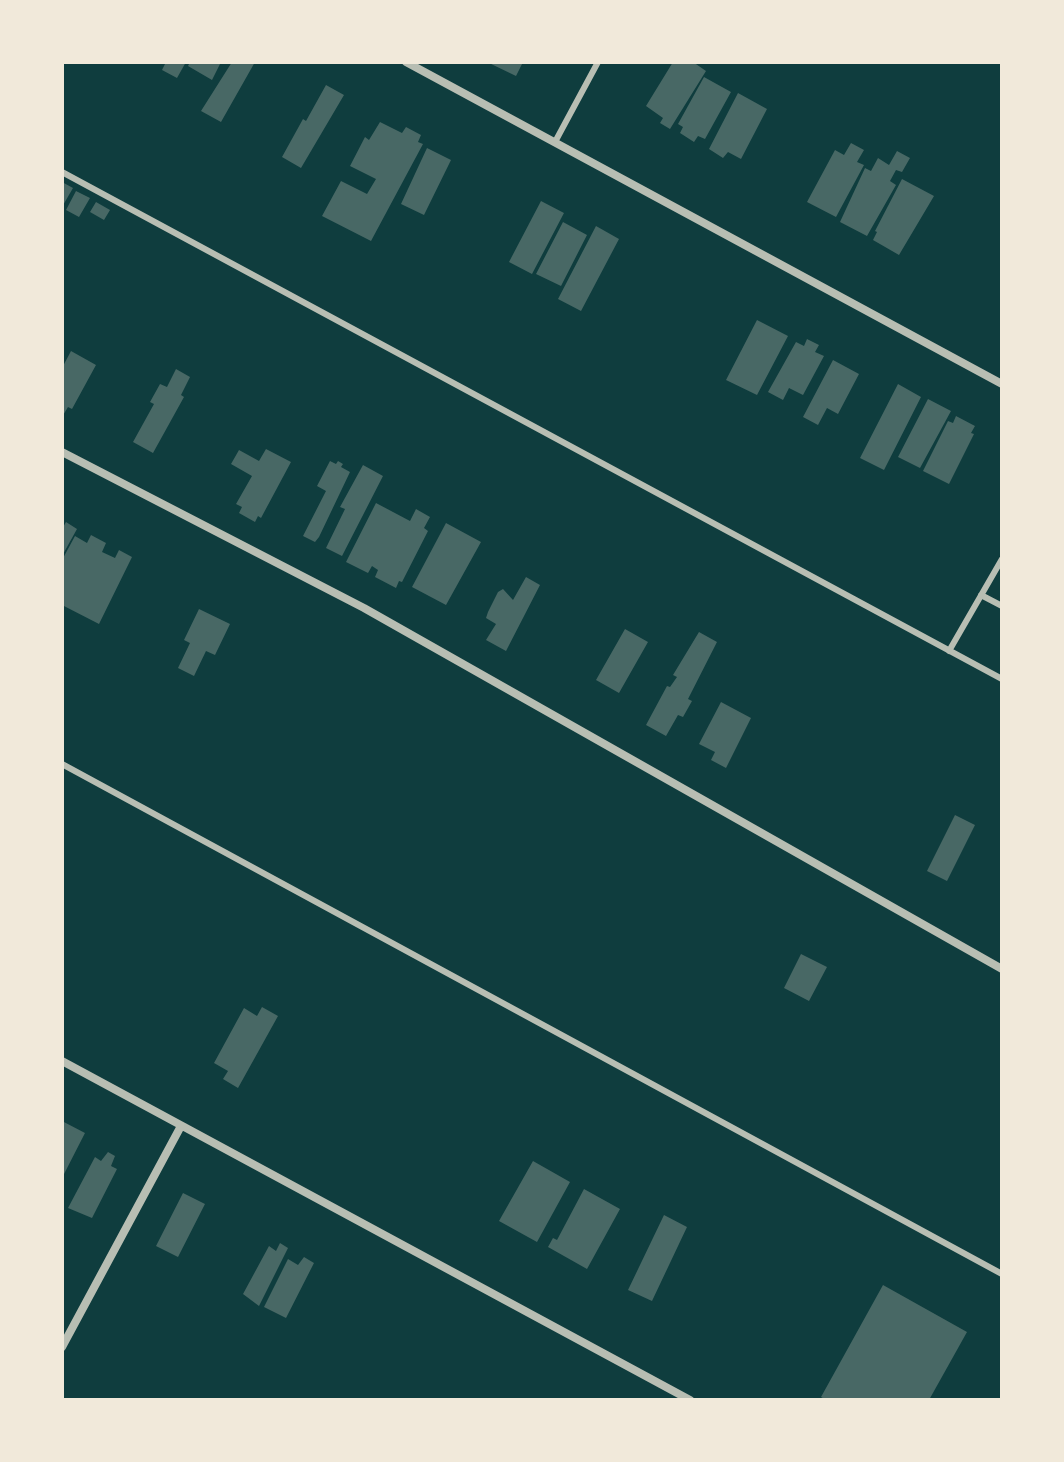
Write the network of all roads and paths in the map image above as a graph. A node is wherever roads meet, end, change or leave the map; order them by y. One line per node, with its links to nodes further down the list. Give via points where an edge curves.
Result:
1 (406, 62): 3 (street)
2 (598, 62): 3 (lane)
3 (555, 142): 5 (street)
4 (62, 172): 10 (lane)
5 (1002, 384)
6 (62, 452): 13 (street, via 364,608)
7 (1002, 559): 8 (lane)
8 (981, 595): 9 (lane); 10 (lane)
9 (1002, 606)
10 (949, 651): 11 (lane)
11 (1002, 679)
12 (62, 764): 16 (lane)
13 (1002, 969)
14 (62, 1061): 15 (street)
15 (181, 1126): 17 (street); 18 (street)
16 (1002, 1274)
17 (62, 1347)
18 (690, 1400)

